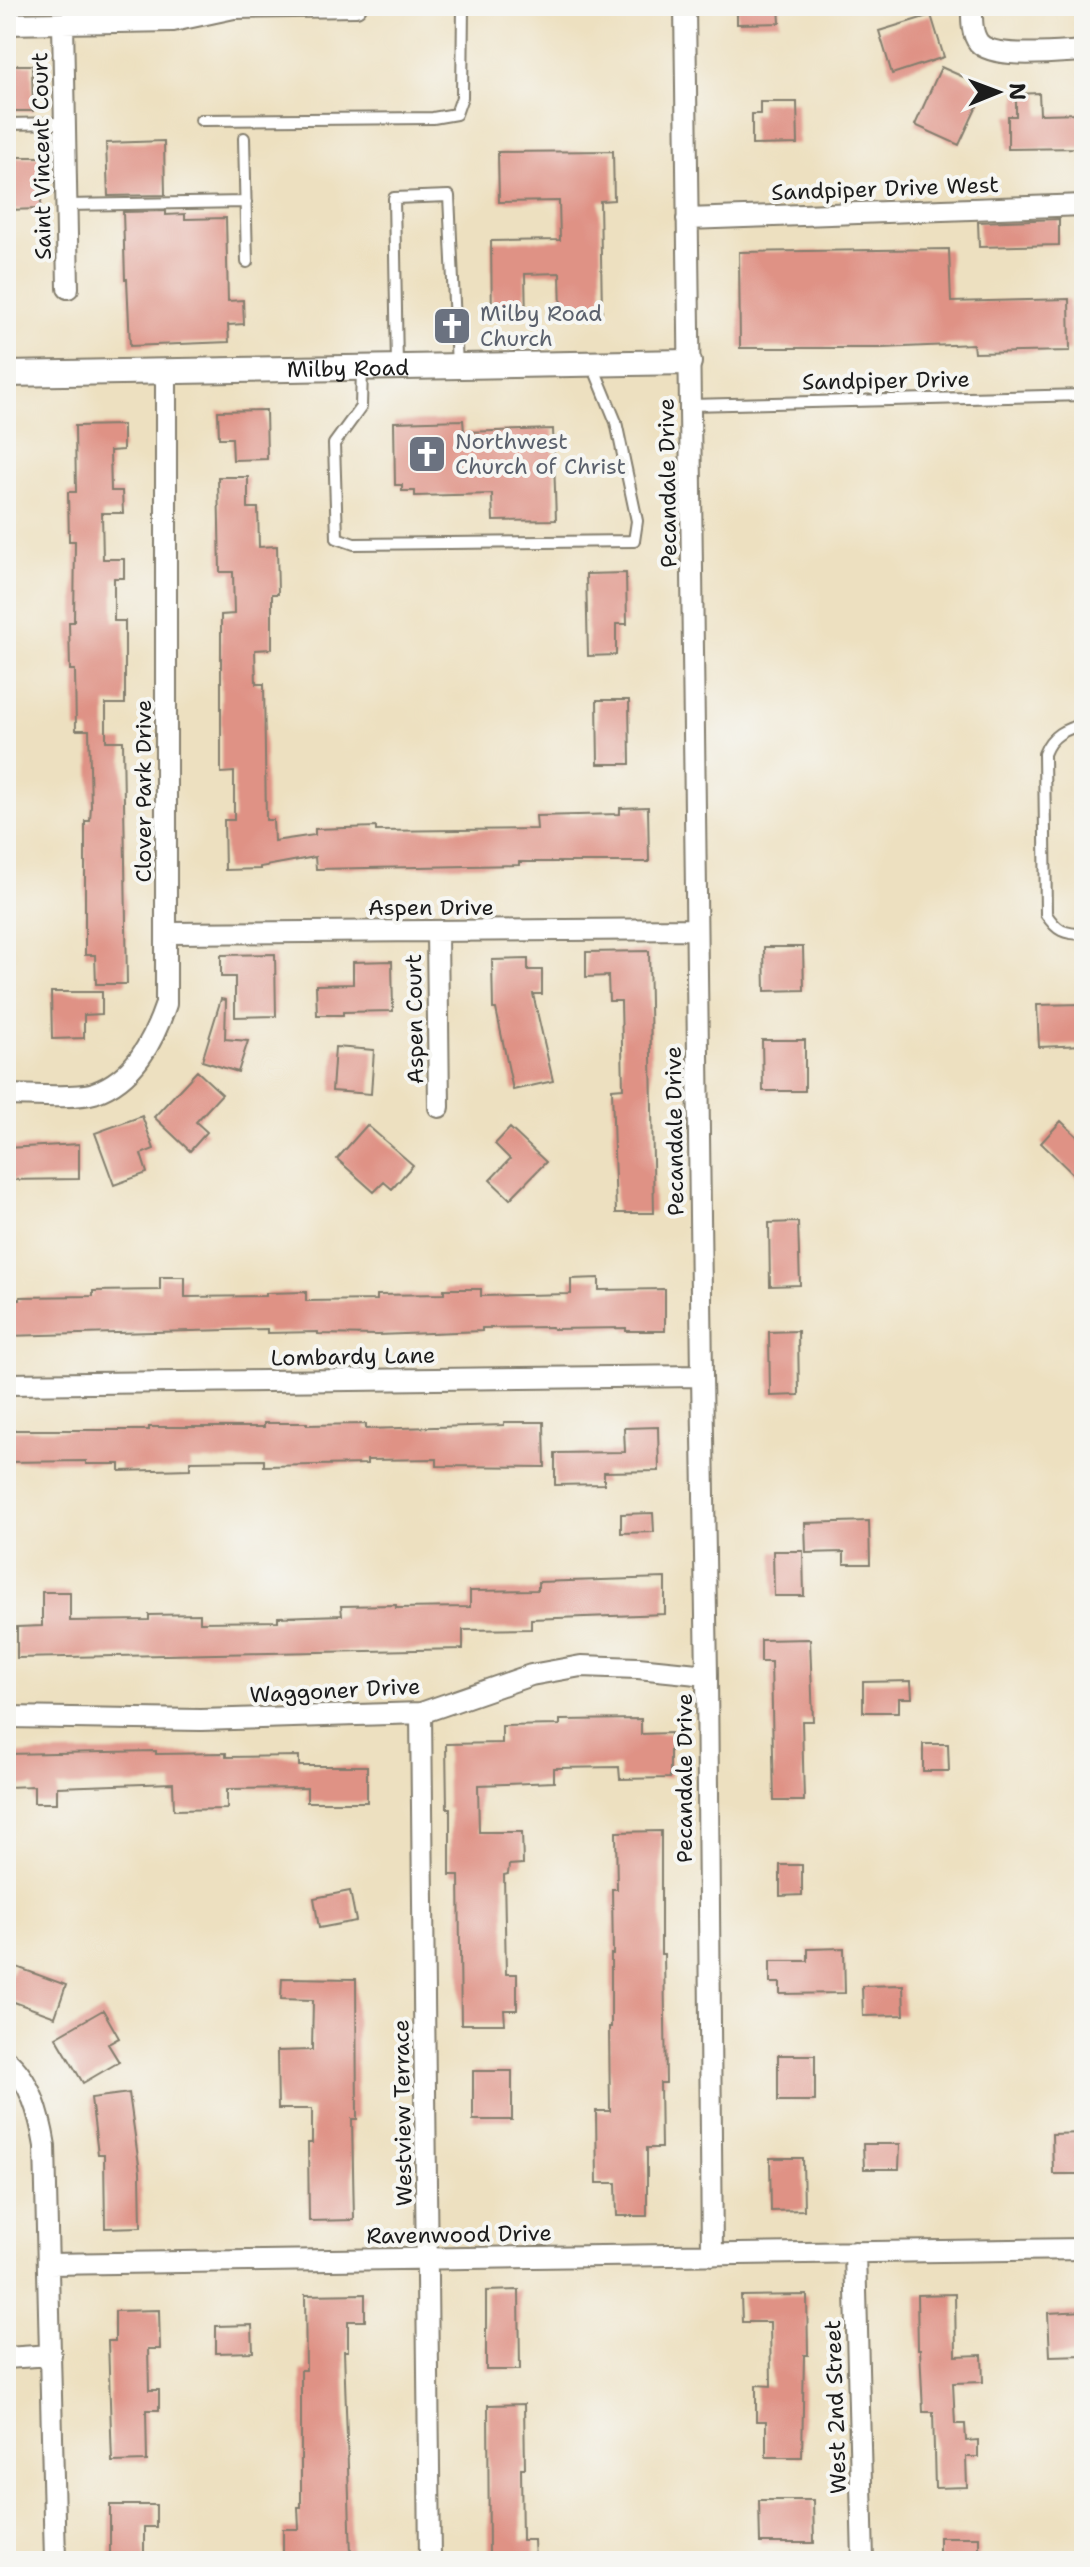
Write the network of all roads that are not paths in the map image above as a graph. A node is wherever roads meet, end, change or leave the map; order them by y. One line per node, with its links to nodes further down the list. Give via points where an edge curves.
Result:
1 (356, 6): 5 (street)
2 (463, 6): 9 (lane, via 462,97 456,114)
3 (685, 6): 16 (street, Pecandale Drive)
4 (972, 6): 8 (street, via 973,29 989,50)
5 (290, 7): 6 (street, via 234,8 173,21)
6 (63, 23): 7 (street); 10 (street, Saint Vincent Court)
7 (6, 24)
8 (1084, 51)
9 (201, 120)
10 (65, 123): 11 (lane); 14 (street, Saint Vincent Court)
11 (6, 124)
12 (244, 138): 13 (lane)
13 (246, 202): 14 (lane); 17 (lane)
14 (66, 205): 18 (street, Saint Vincent Court)
15 (1084, 205): 16 (street, Sandpiper Drive West)
16 (687, 219): 19 (street, Pecandale Drive)
17 (247, 262)
18 (68, 288)
19 (689, 362): 20 (street, Milby Road); 27 (street, Pecandale Drive)
20 (592, 364): 21 (street, Milby Road); 23 (lane, via 616,422 637,521 634,541 354,544 337,538 334,444 361,407)
21 (457, 366): 22 (street, Milby Road); 22 (lane, via 449,196 394,198)
22 (397, 367): 23 (street, Milby Road)
23 (362, 368): 24 (street, Milby Road)
24 (166, 371): 25 (street, Milby Road); 31 (street, Clover Park Drive)
25 (6, 374)
26 (1084, 395): 27 (lane, Sandpiper Drive)
27 (690, 405): 29 (street, Pecandale Drive)
28 (1084, 724): 32 (lane, via 1062,731 1044,754 1046,914 1066,934)
29 (696, 929): 30 (street, Aspen Drive); 35 (street, Pecandale Drive)
30 (437, 931): 31 (street, Aspen Drive); 34 (street, Aspen Court)
31 (167, 933): 33 (street, Clover Park Drive, via 166,1004 154,1037 119,1081 91,1094)
32 (1084, 934)
33 (6, 1095)
34 (439, 1107)
35 (702, 1376): 36 (street, Lombardy Lane); 37 (street, Pecandale Drive)
36 (6, 1384)
37 (707, 1675): 38 (street, Waggoner Drive, via 581,1666 531,1675); 43 (street, Pecandale Drive)
38 (421, 1713): 39 (street, Waggoner Drive, via 201,1720); 44 (street, Westview Terrace)
39 (6, 1717)
40 (6, 2060): 45 (street, via 32,2096 41,2120)
41 (1084, 2249): 42 (street, Ravenwood Drive)
42 (855, 2252): 43 (street, Ravenwood Drive); 50 (street, West 2nd Street)
43 (712, 2255): 44 (street, Ravenwood Drive)
44 (427, 2259): 45 (street, Ravenwood Drive); 49 (street, Westview Terrace)
45 (49, 2264): 46 (street)
46 (51, 2355): 47 (street); 48 (street)
47 (6, 2358)
48 (55, 2561)
49 (430, 2561)
50 (863, 2561)

